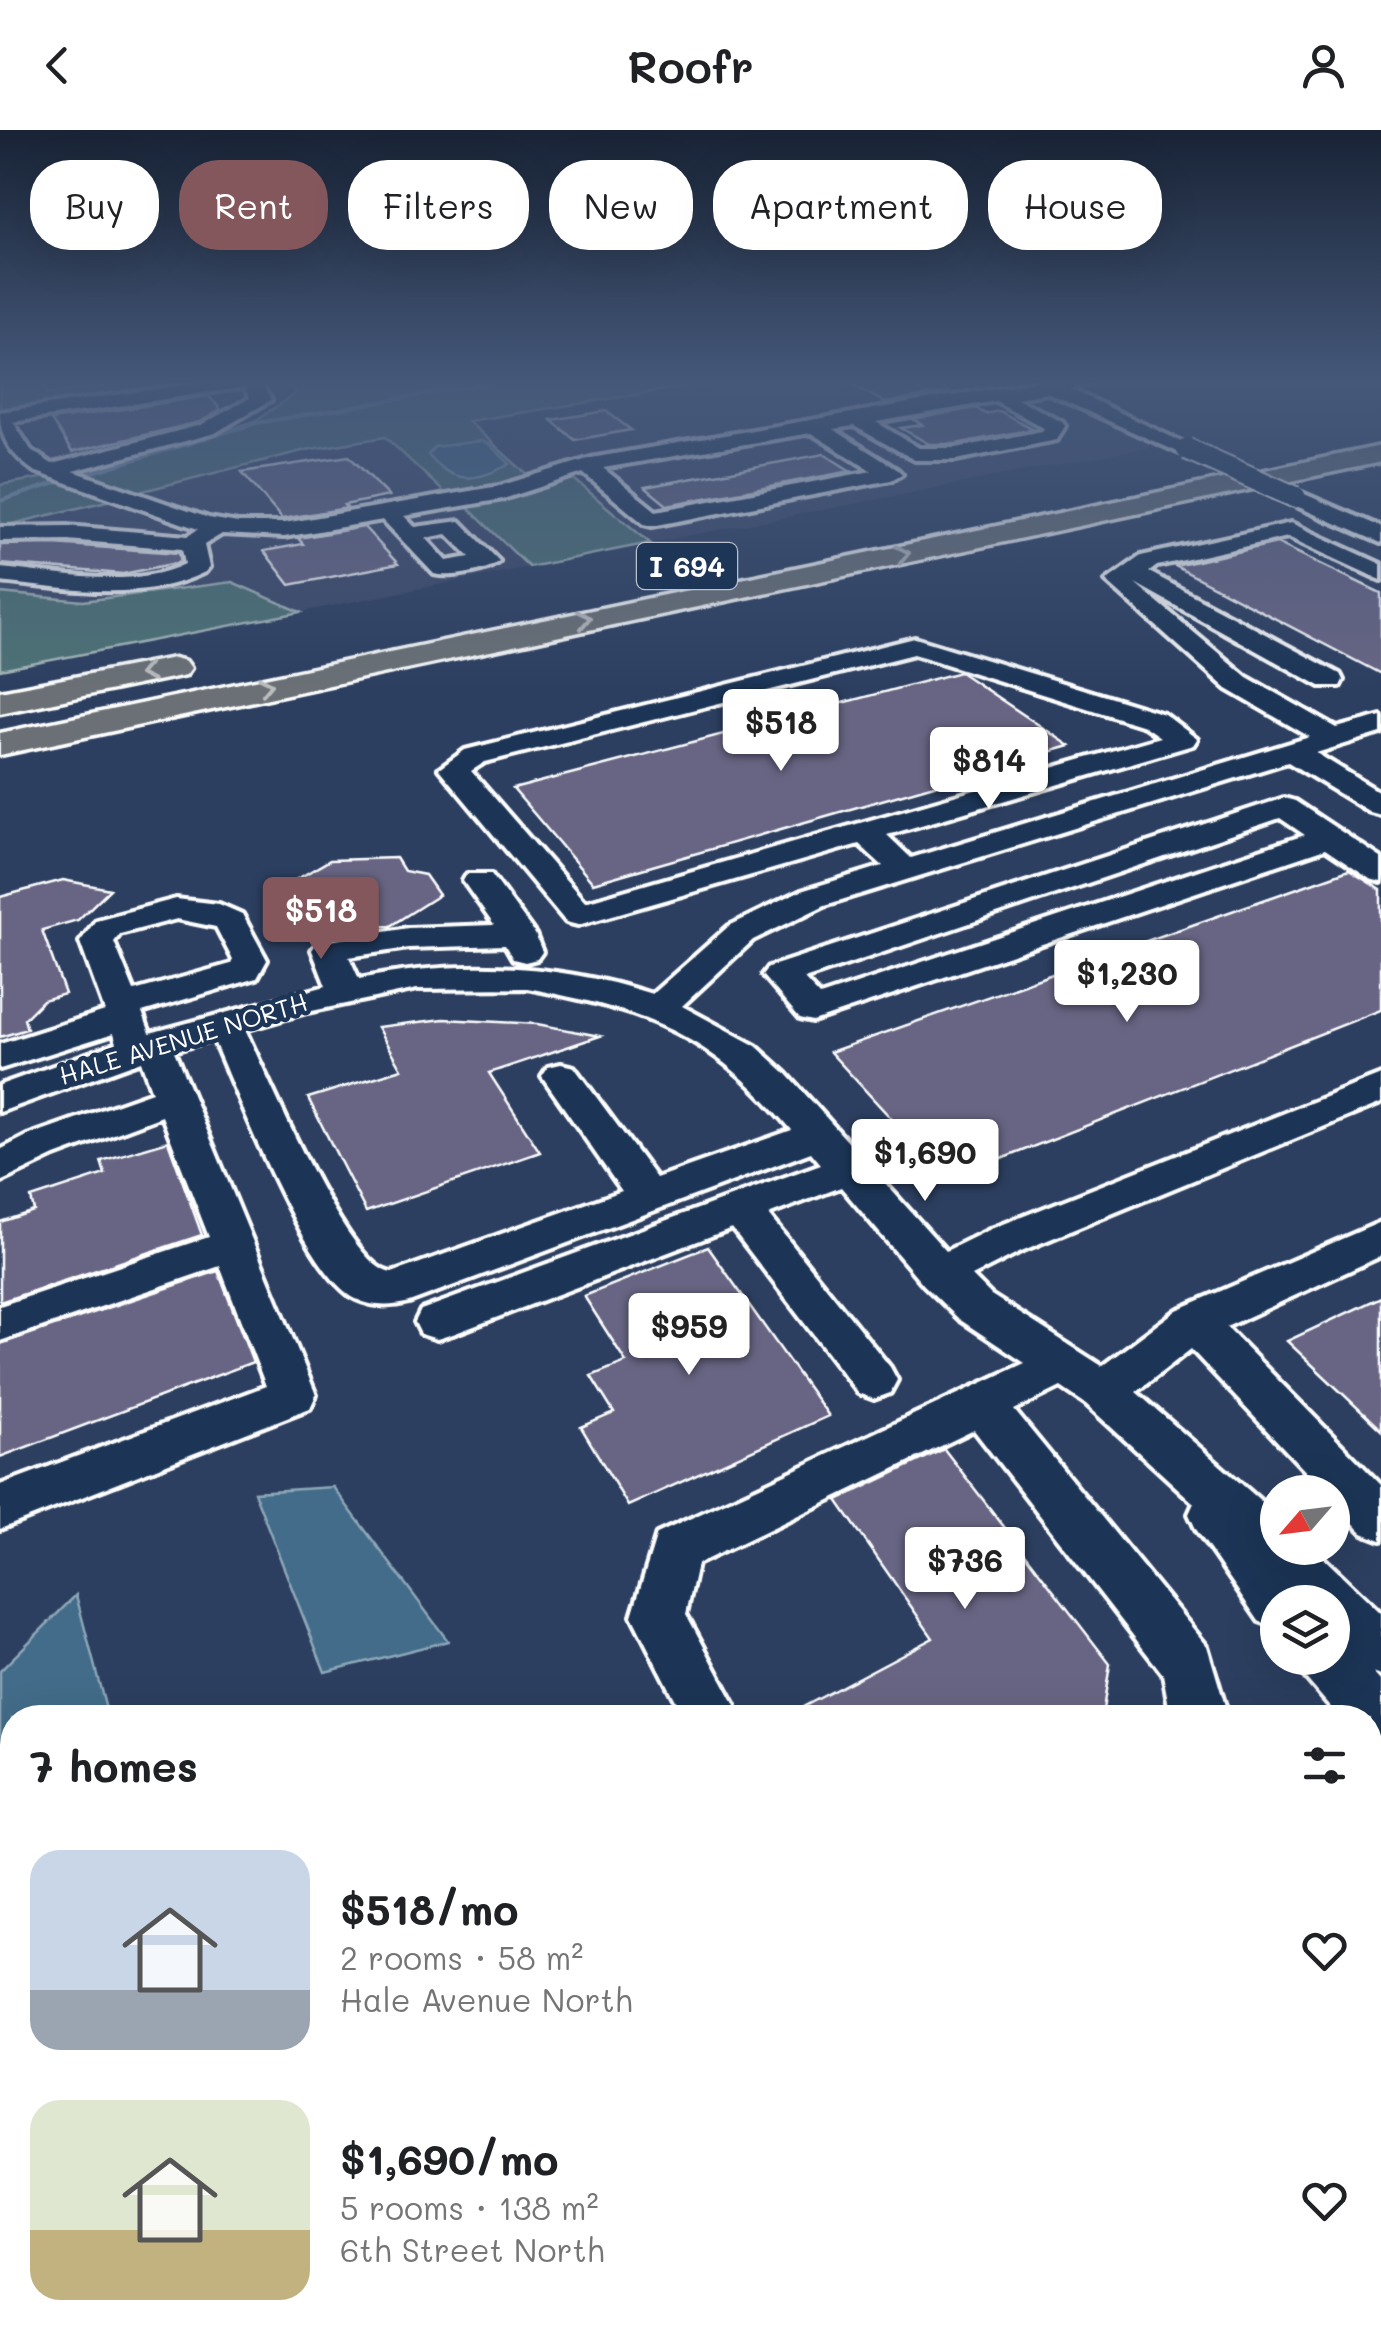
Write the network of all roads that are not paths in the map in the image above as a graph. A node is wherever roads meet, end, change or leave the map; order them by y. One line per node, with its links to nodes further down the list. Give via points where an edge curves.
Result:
1 (86, 483): 8 (street)
2 (532, 483): 10 (street)
3 (608, 483): 4 (street, via 652,519)
4 (840, 483)
5 (1125, 483): 9 (highway, I 694)
6 (1185, 483): 28 (highway, I 694, one-way to 6)
7 (1265, 483): 15 (street, bridge)
8 (136, 501): 11 (street); 12 (street)
9 (966, 510)
10 (388, 513): 11 (street, via 284,530); 14 (street)
11 (217, 527): 16 (street)
12 (50, 532): 13 (street); 16 (street)
13 (0, 534)
14 (408, 535)
15 (1381, 536)
16 (192, 543): 19 (street, via 197,567 185,574 101,584)
17 (1132, 572): 18 (street, via 1149,561 1291,530); 20 (street); 21 (street, via 1118,580)
18 (1381, 573)
19 (0, 576)
20 (1206, 612): 21 (street); 23 (street)
21 (1167, 623): 27 (street, via 1237,684)
22 (212, 660): 24 (highway, one-way to 24)
23 (1330, 680)
24 (0, 702)
25 (1381, 724): 27 (street)
26 (1183, 739): 30 (street); 33 (street); 33 (street, via 1154,720 914,646 475,756 454,769 578,914)
27 (1334, 739): 29 (street)
28 (0, 744)
29 (1293, 752): 30 (street); 31 (street)
30 (1229, 771): 32 (street); 35 (street)
31 (1381, 806)
32 (1284, 807): 34 (street); 39 (street)
33 (865, 832): 36 (street)
34 (1328, 837): 37 (street); 40 (street)
35 (983, 846): 36 (street); 39 (street)
36 (906, 870): 44 (street, via 814,898 741,933)
37 (1381, 872)
38 (479, 882): 41 (street)
39 (1036, 890): 40 (street); 40 (street, via 782,975 813,1010)
40 (1075, 922)
41 (518, 934): 42 (street); 43 (street, via 408,938 329,950)
42 (527, 978): 43 (street, HALE AVENUE NORTH, via 417,978); 44 (street, HALE AVENUE NORTH)
43 (346, 990): 45 (street, HALE AVENUE NORTH)
44 (658, 1008): 52 (street, HALE AVENUE NORTH, via 743,1055)
45 (224, 1024): 46 (street, HALE AVENUE NORTH); 55 (street, via 316,1216 350,1270 369,1287 393,1290)
46 (135, 1029): 47 (street); 50 (street); 51 (street, HALE AVENUE NORTH)
47 (0, 1056)
48 (561, 1076): 55 (street)
49 (1381, 1088): 59 (street)
50 (174, 1098): 53 (street, via 41,1146); 58 (street)
51 (0, 1099)
52 (818, 1135): 54 (street, HALE AVENUE NORTH); 55 (street)
53 (0, 1168)
54 (848, 1170): 56 (street); 59 (street, HALE AVENUE NORTH)
55 (648, 1197)
56 (740, 1209): 60 (street); 64 (street)
57 (1381, 1238): 61 (street)
58 (232, 1245): 62 (street); 67 (street, via 292,1395)
59 (939, 1273): 63 (street, HALE AVENUE NORTH, via 975,1307)
60 (437, 1322)
61 (1193, 1322): 63 (street); 68 (street)
62 (0, 1324)
63 (1084, 1378): 65 (street); 66 (street, HALE AVENUE NORTH)
64 (874, 1380)
65 (981, 1404): 72 (street, via 675,1550 659,1616); 73 (street, via 1188,1664)
66 (1168, 1448): 69 (street); 70 (street, via 1330,1595)
67 (0, 1508)
68 (1381, 1518)
69 (1265, 1585)
70 (1381, 1651)
71 (1338, 1675): 74 (street)
72 (707, 1705)
73 (1197, 1705)
74 (1366, 1705)

